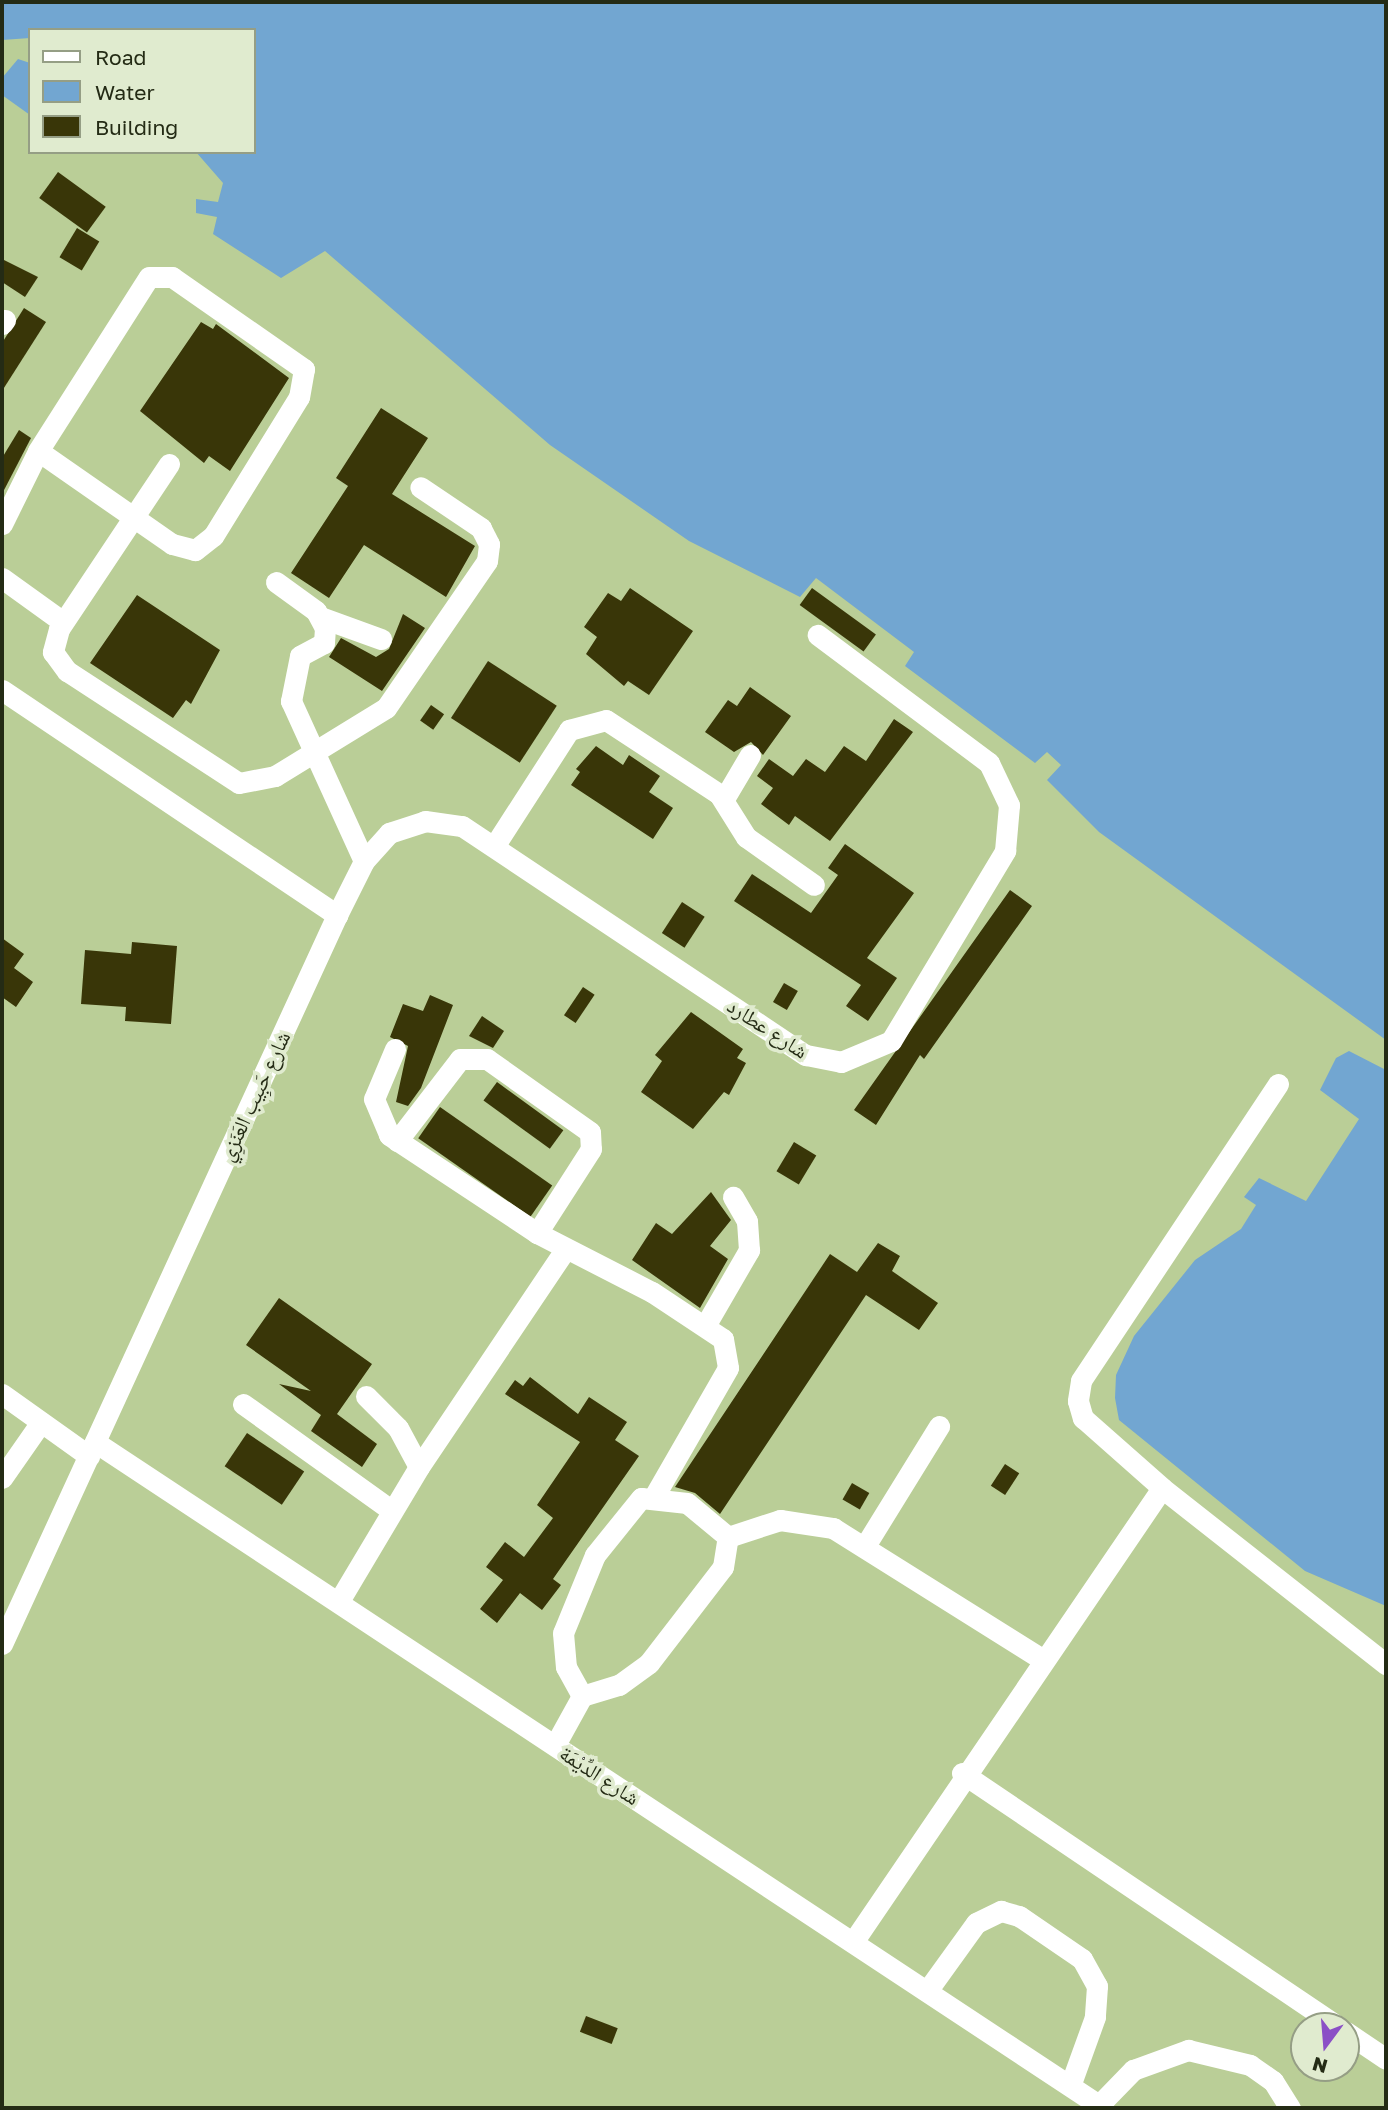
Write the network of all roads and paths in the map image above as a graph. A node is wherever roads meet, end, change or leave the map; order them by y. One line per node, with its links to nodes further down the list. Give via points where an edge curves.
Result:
1 (38, 451): 4 (street); 4 (street, via 138,289 157,275 172,277 298,361 304,389 208,543 179,549); 5 (street)
2 (169, 464): 4 (street)
3 (420, 487): 13 (street, via 481,528 489,544 487,561 396,698)
4 (134, 519): 9 (street)
5 (2, 524)
6 (2, 578): 9 (street)
7 (276, 582): 8 (street)
8 (320, 617): 11 (street, via 346,621); 13 (street, via 326,639 300,656 290,694)
9 (64, 622): 13 (street, via 53,644 60,666 227,779 264,781)
10 (818, 635): 16 (street, شارع عطارد, via 989,763 1009,805 1000,861 902,1024 876,1052 841,1062 806,1055)
11 (381, 639)
12 (3, 692): 19 (street)
13 (315, 753): 17 (street)
14 (750, 755): 15 (street)
15 (724, 799): 16 (street, via 615,724 586,721 563,738); 18 (street, via 746,837)
16 (495, 845): 17 (street, شارع عطارد, via 462,826 425,821 389,833)
17 (364, 861): 19 (street, شارع عطارد)
18 (814, 885)
19 (337, 915): 32 (street, شارع حَبِيب العَنَزِي)
20 (395, 1049): 22 (street, via 374,1099 382,1128)
21 (1278, 1084): 35 (street, via 1081,1381 1083,1418)
22 (397, 1141): 24 (street); 24 (street, via 460,1059 487,1059 590,1132 591,1149)
23 (733, 1197): 26 (street, via 747,1222 749,1250)
24 (537, 1233): 25 (street)
25 (565, 1250): 26 (street); 33 (street)
26 (705, 1326): 36 (street, via 728,1348 728,1368)
27 (2, 1394): 30 (street, شارع الدِّيْمَة)
28 (366, 1396): 33 (street, via 398,1428)
29 (243, 1404): 37 (street)
30 (41, 1422): 32 (street, شارع الدِّيْمَة); 34 (street)
31 (939, 1426): 39 (street)
32 (92, 1449): 40 (street, شارع الدِّيْمَة); 41 (street, شارع حَبِيب العَنَزِي)
33 (419, 1467): 37 (street)
34 (7, 1471)
35 (1162, 1488): 42 (street); 43 (street)
36 (655, 1495): 38 (street, via 687,1503); 44 (street, via 620,1517 567,1616 566,1667)
37 (391, 1510): 40 (street)
38 (728, 1537): 39 (street, via 753,1525 807,1521); 44 (street, via 723,1567 649,1663 619,1685)
39 (865, 1546): 42 (street)
40 (339, 1601): 45 (street, شارع الدِّيْمَة)
41 (2, 1644)
42 (1042, 1659): 46 (street)
43 (1386, 1664)
44 (582, 1696): 45 (street)
45 (555, 1745): 47 (street, شارع الدِّيْمَة)
46 (962, 1773): 47 (street); 49 (street)
47 (853, 1942): 48 (street, شارع الدِّيْمَة)
48 (927, 1992): 52 (street, شارع الدِّيْمَة); 52 (street, via 976,1923 1001,1911 1019,1916 1082,1959 1097,1986 1096,2017)
49 (1316, 2012)
50 (1360, 2041): 51 (street)
51 (1386, 2059)
52 (1070, 2086): 53 (street, شارع الدِّيْمَة)
53 (1101, 2107): 54 (street, via 1133,2070 1188,2050 1250,2065 1273,2081)
54 (1290, 2108)

